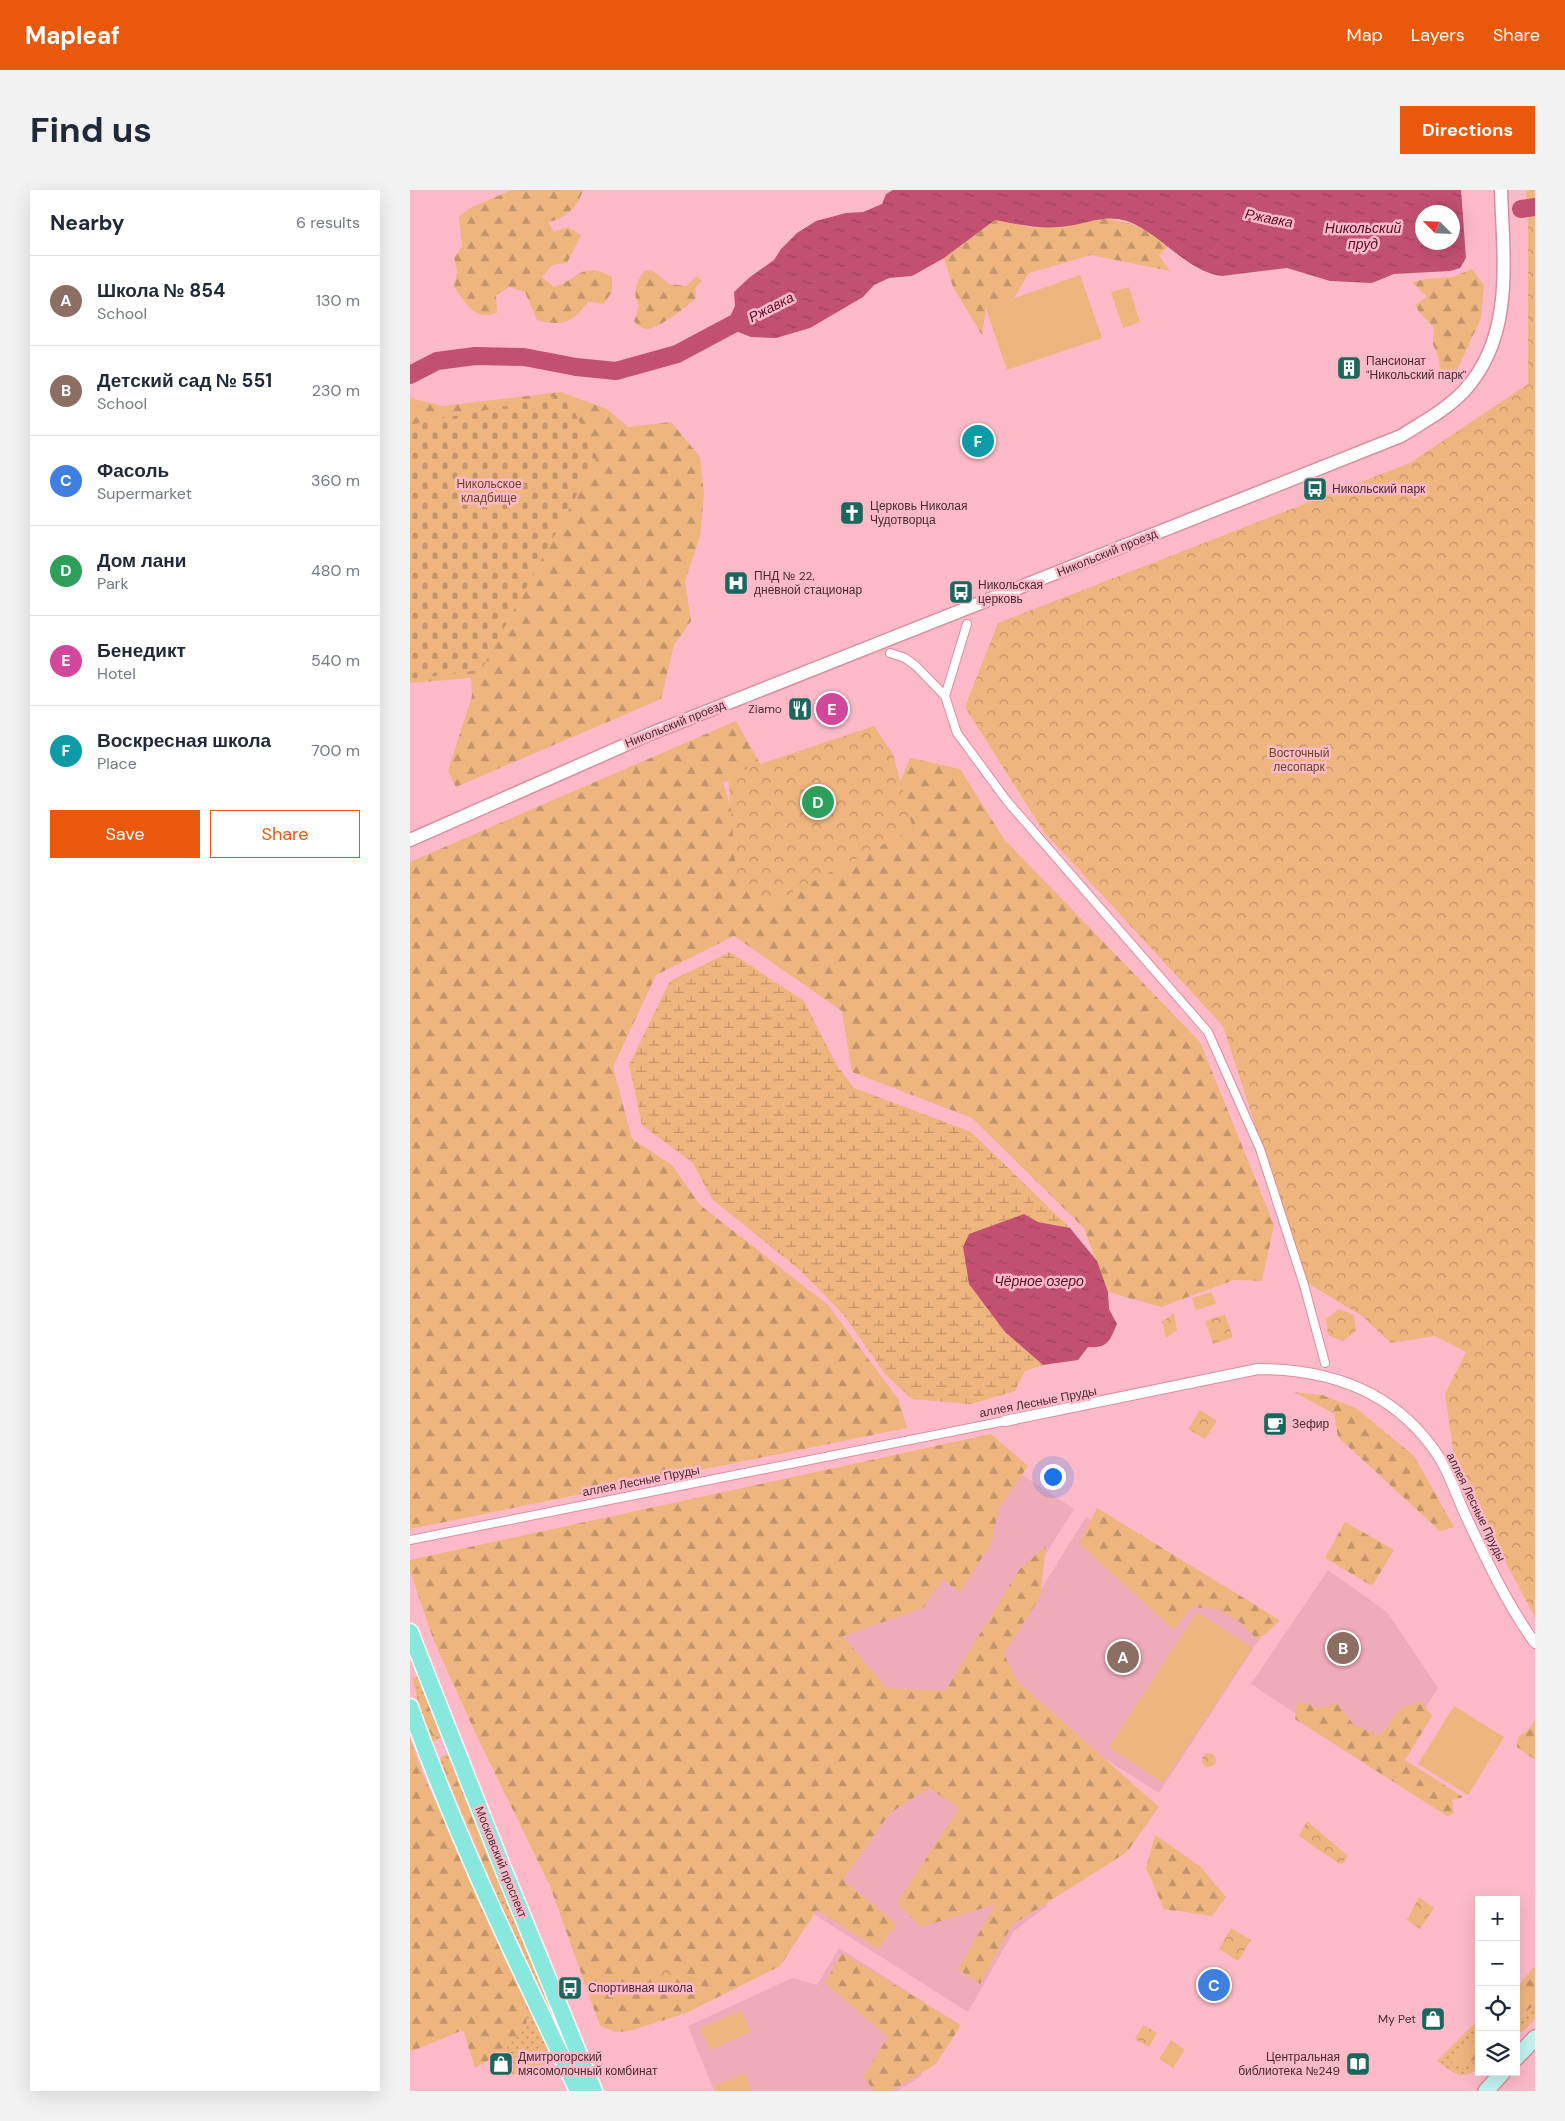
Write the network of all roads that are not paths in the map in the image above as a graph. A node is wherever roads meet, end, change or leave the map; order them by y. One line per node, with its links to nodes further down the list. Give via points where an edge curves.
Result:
1 (1501, 190): 7 (street, Никольский проезд, via 1504,297 1498,331 1484,362 1464,391 1437,414 1401,436 650,734)
2 (967, 624): 6 (street)
3 (903, 650): 5 (street)
4 (890, 653): 5 (street)
5 (904, 658): 6 (street)
6 (945, 696): 8 (street, via 957,733 1006,801 1208,1032 1260,1149 1304,1285)
7 (410, 840)
8 (1325, 1363)
9 (1005, 1421): 10 (street, аллея Лесные Пруды); 12 (street, аллея Лесные Пруды, via 1258,1369 1323,1375 1364,1389 1402,1416 1439,1457 1519,1620)
10 (410, 1540)
11 (410, 1632): 13 (main road, Московский проспект)
12 (1535, 1643)
13 (416, 1668): 15 (main road, Московский проспект)
14 (410, 1707): 16 (main road, Московский проспект)
15 (454, 1747): 16 (main road, via 440,1747); 21 (main road, Московский проспект)
16 (428, 1759): 20 (main road, Московский проспект, via 480,1882)
17 (1535, 2038): 18 (main road)
18 (1520, 2054)
19 (1499, 2076): 22 (main road)
20 (578, 2091)
21 (594, 2091)
22 (1486, 2091)

